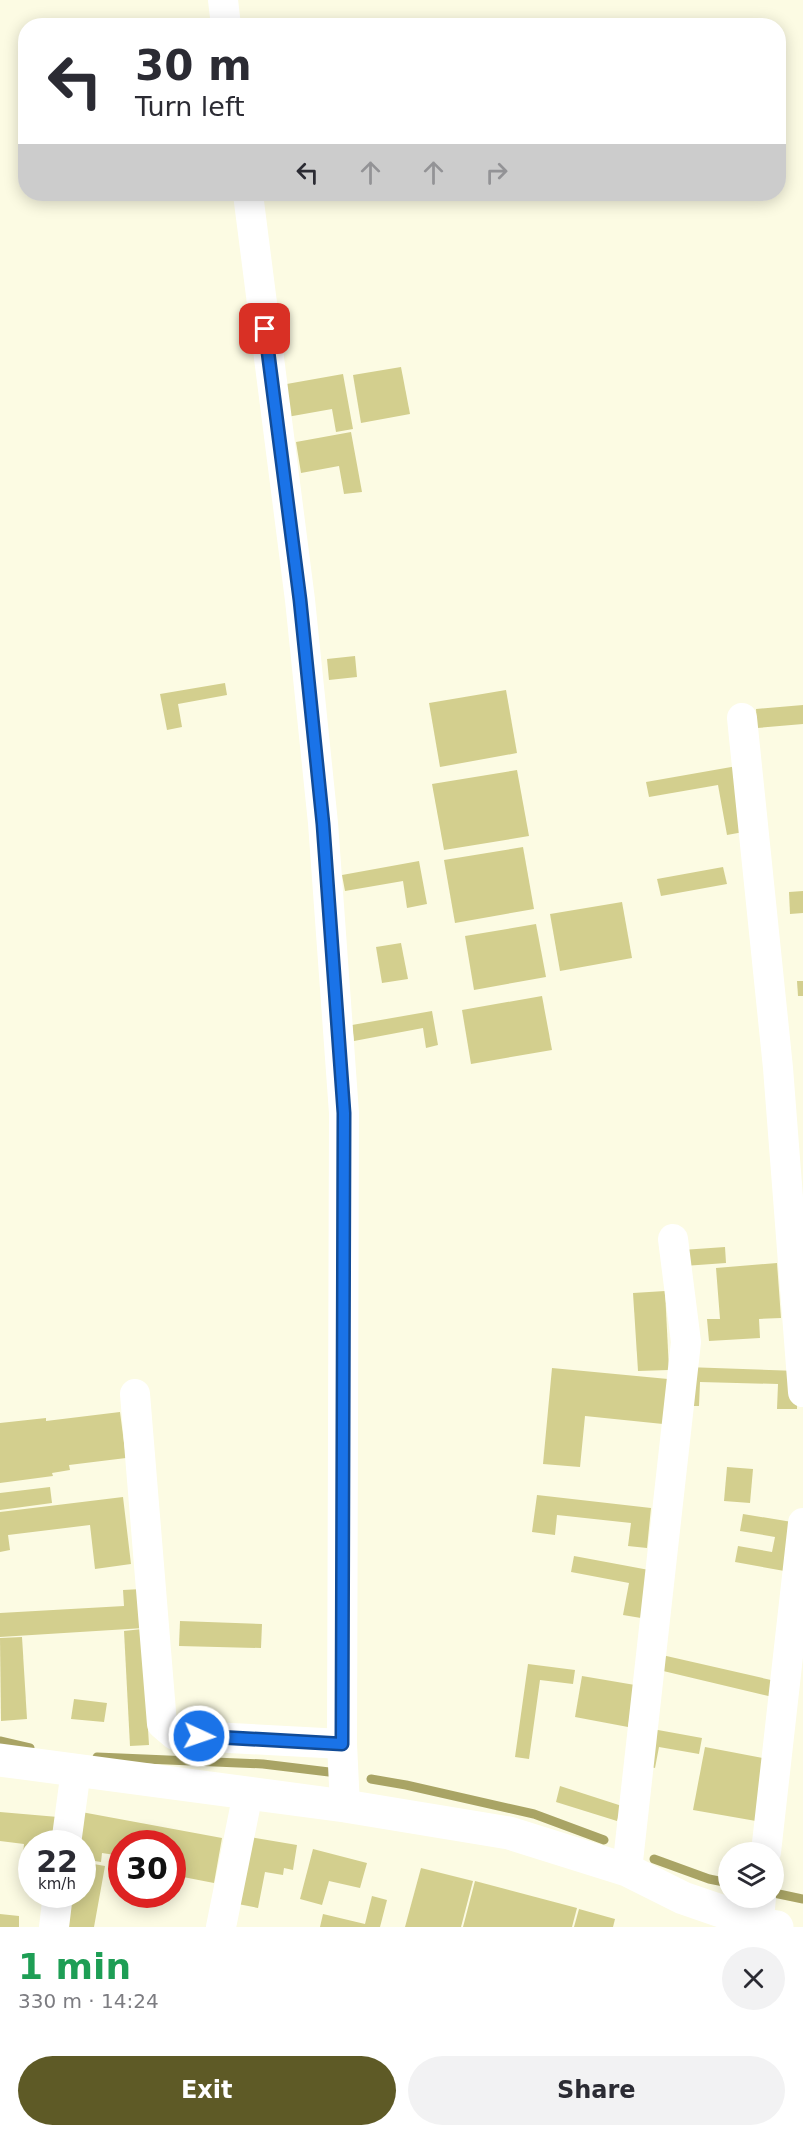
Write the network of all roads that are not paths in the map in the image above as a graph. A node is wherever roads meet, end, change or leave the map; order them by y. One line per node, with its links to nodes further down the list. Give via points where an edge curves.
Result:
1 (223, 0): 2 (street)
2 (225, 18)
3 (249, 201): 9 (street, via 300,600 323,824 344,1113)
4 (742, 718): 6 (street, via 778,1068)
5 (673, 1239): 16 (street, via 686,1342)
6 (803, 1392)
7 (135, 1394): 9 (street, via 162,1724 175,1735)
8 (803, 1523): 15 (street)
9 (342, 1744): 13 (street)
10 (0, 1760): 11 (street)
11 (76, 1770): 12 (street); 14 (street)
12 (248, 1793): 13 (street); 20 (street)
13 (345, 1806): 16 (street, via 509,1833)
14 (68, 1830)
15 (767, 1842)
16 (627, 1870): 18 (street, via 683,1898)
17 (56, 1908): 19 (street)
18 (763, 1917)
19 (54, 1927)
20 (221, 1927)

